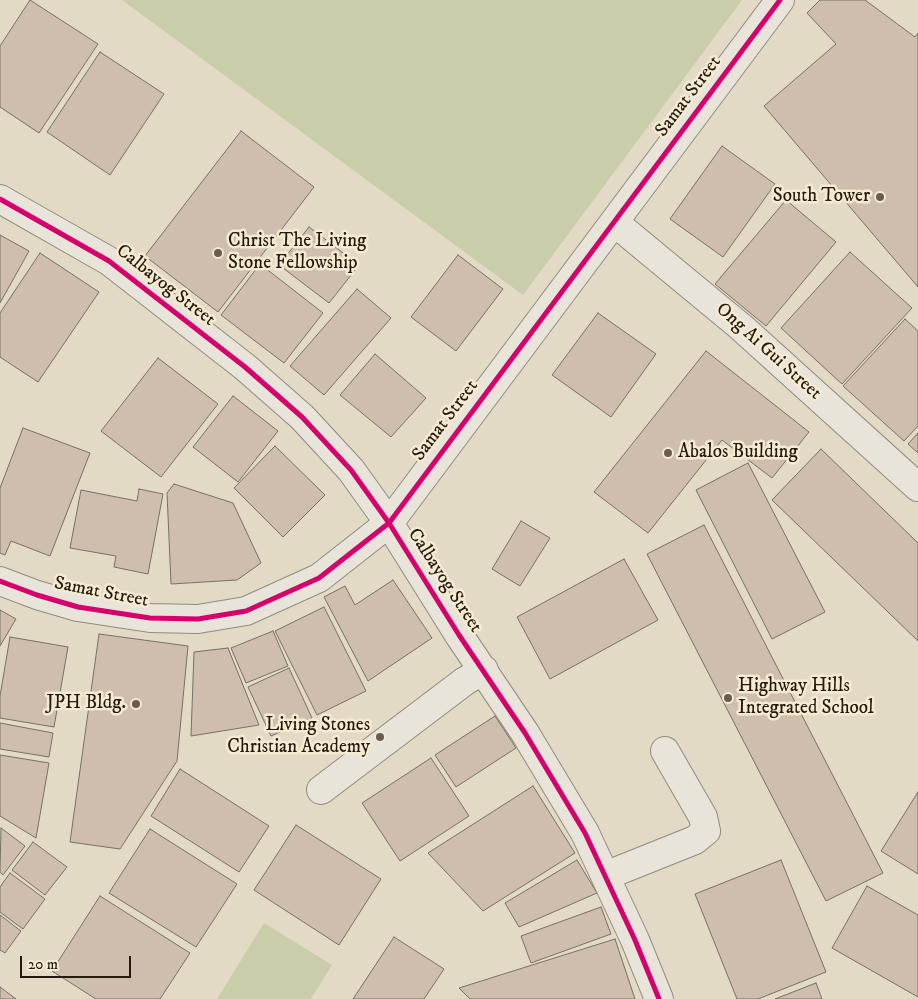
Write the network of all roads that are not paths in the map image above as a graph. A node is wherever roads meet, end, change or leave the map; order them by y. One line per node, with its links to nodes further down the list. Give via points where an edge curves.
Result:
1 (780, 0): 3 (street, Samat Street)
2 (0, 199): 5 (street, Calbayog Street, via 108,260 245,366 302,417 351,470)
3 (614, 222): 4 (street, Ong Ai Gui Street, via 742,327); 5 (street, Samat Street)
4 (918, 488)
5 (389, 523): 6 (street, Samat Street, via 319,578 246,611 198,619 150,618 78,607); 7 (street, Calbayog Street)
6 (0, 581)
7 (484, 670): 9 (street); 10 (street, Calbayog Street, via 585,833)
8 (665, 751): 10 (street, via 703,817 706,831 695,840)
9 (321, 790)
10 (605, 876): 11 (street, Calbayog Street)
11 (659, 999)

